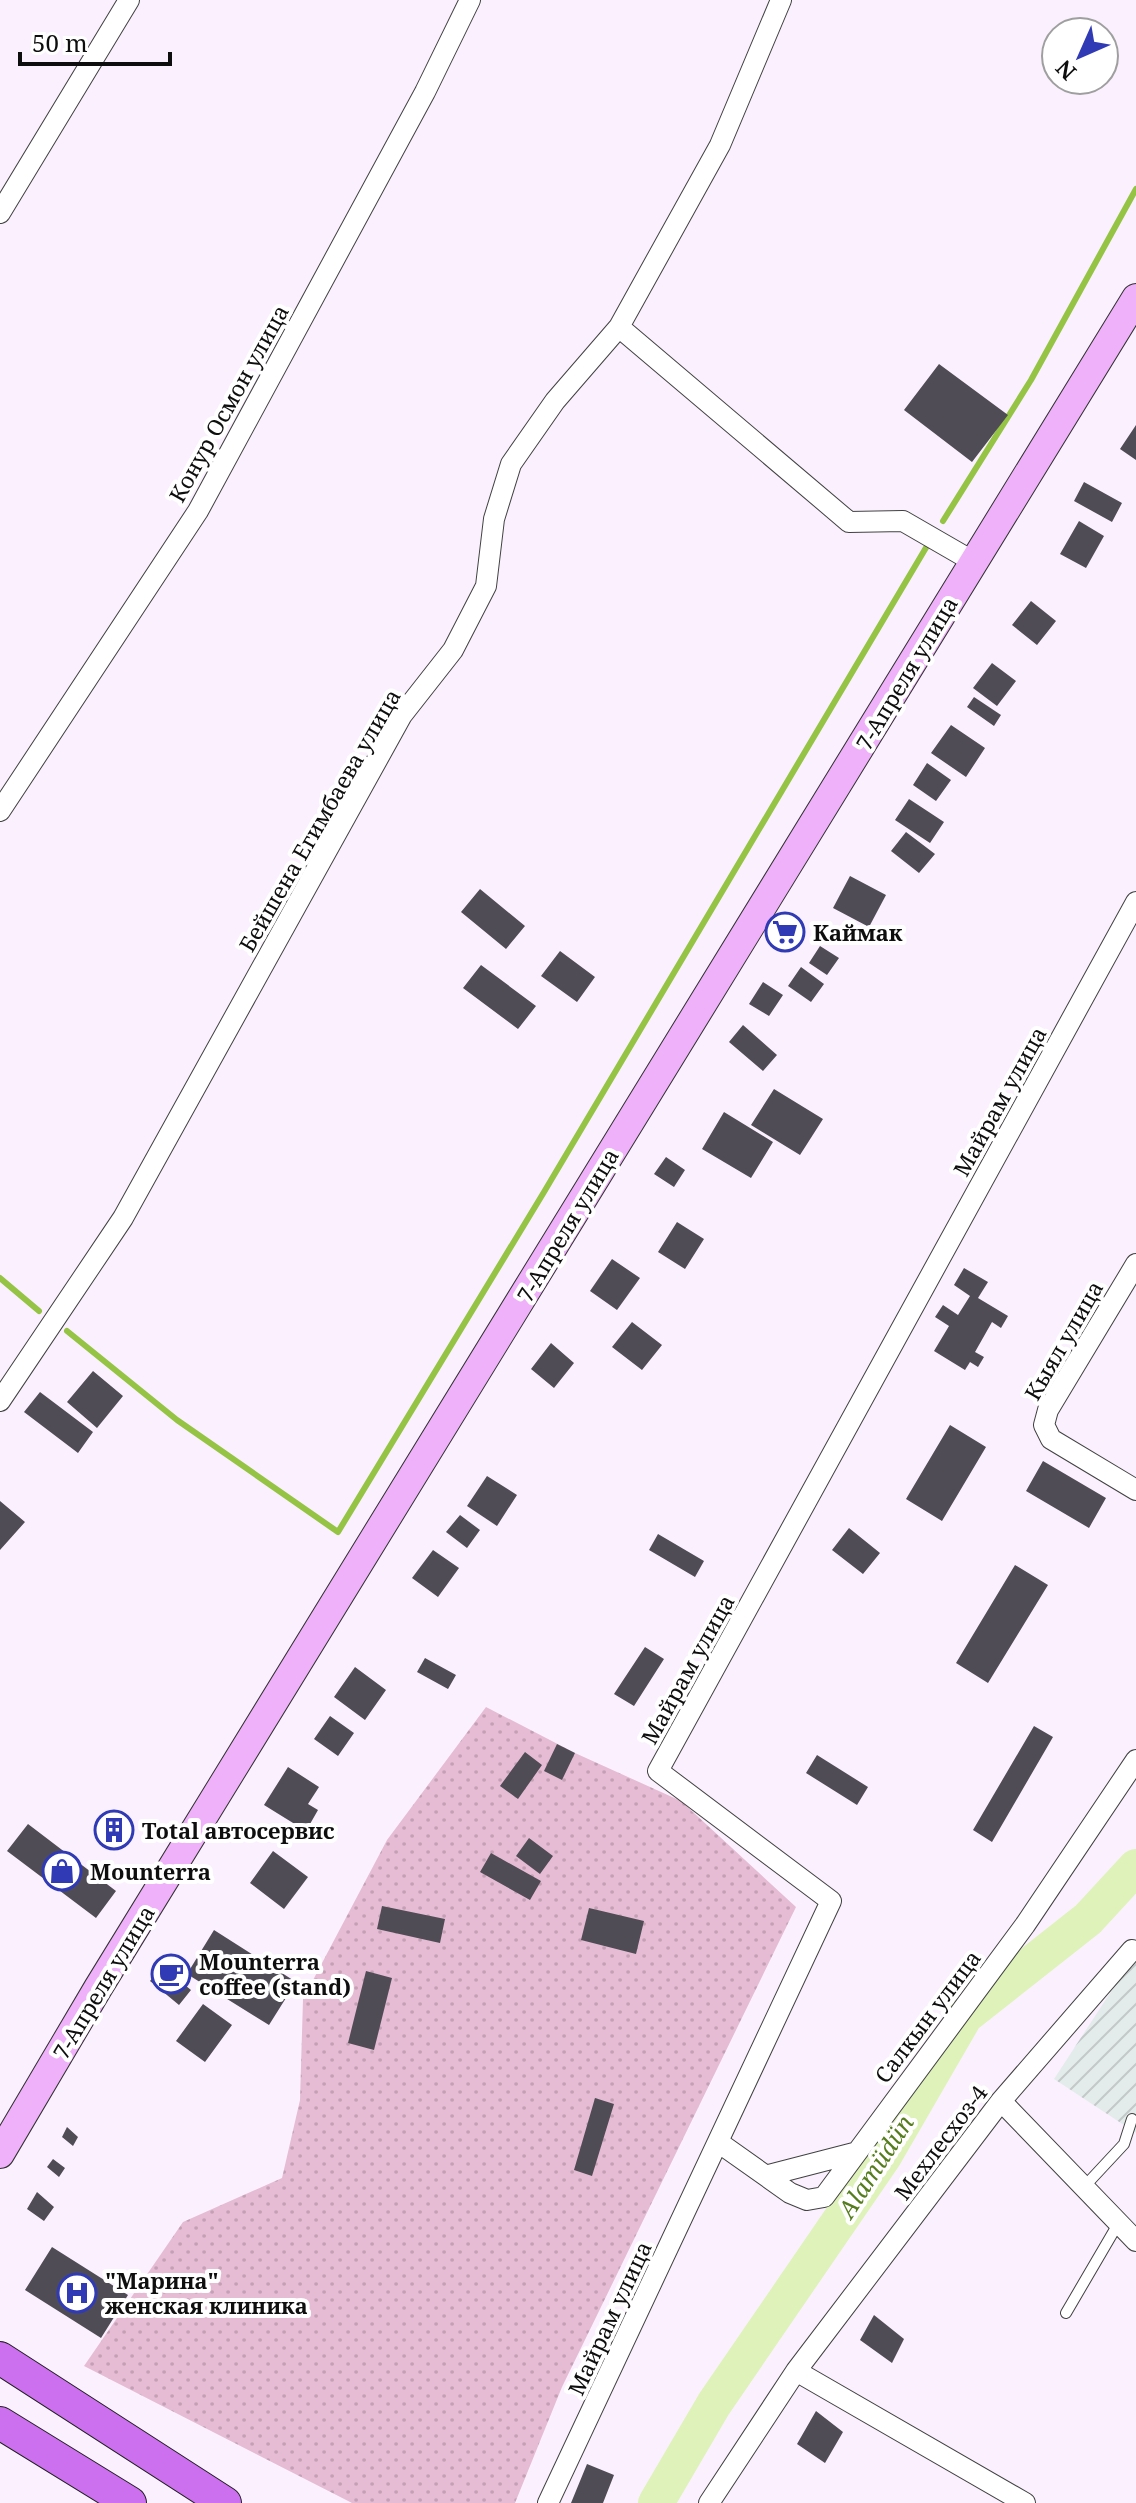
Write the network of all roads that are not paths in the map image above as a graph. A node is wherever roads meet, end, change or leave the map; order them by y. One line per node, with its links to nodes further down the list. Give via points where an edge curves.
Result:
1 (129, 0): 4 (street)
2 (470, 0): 8 (street, Конур Осмон улица, via 198,511)
3 (781, 0): 6 (street, Бейшена Егимбаева улица, via 720,145)
4 (0, 213)
5 (1136, 298): 7 (main road, 7-Апреля улица)
6 (619, 327): 7 (street, via 849,522 903,521); 11 (street, Бейшена Егимбаева улица, via 555,401 511,464 494,519 486,586 453,650 402,715 123,1218)
7 (974, 562): 19 (main road, 7-Апреля улица)
8 (0, 811)
9 (1136, 902): 17 (street, Майрам улица, via 658,1771 831,1901)
10 (1136, 1264): 12 (street, Кыял улица, via 1044,1425 1051,1439)
11 (0, 1401)
12 (1136, 1490)
13 (1136, 1760): 18 (street, Салкын улица, via 999,1961)
14 (1132, 1950): 15 (street, Мехлесхоз-4)
15 (1001, 2101): 21 (street); 26 (street, Мехлесхоз-4)
16 (1132, 2119): 21 (lane, via 1124,2144)
17 (718, 2142): 20 (street, Салкын улица); 30 (street, Майрам улица)
18 (854, 2153): 20 (street); 20 (street, Салкын улица, via 824,2197 807,2200)
19 (0, 2154)
20 (769, 2175)
21 (1084, 2187): 22 (street)
22 (1118, 2224): 23 (street); 24 (lane)
23 (1136, 2241)
24 (1066, 2313)
25 (0, 2358): 29 (main road)
26 (796, 2371): 31 (street, Мехлесхоз-4); 32 (street)
27 (0, 2423): 28 (main road)
28 (130, 2503)
29 (225, 2503)
30 (548, 2503)
31 (709, 2503)
32 (1025, 2503)

